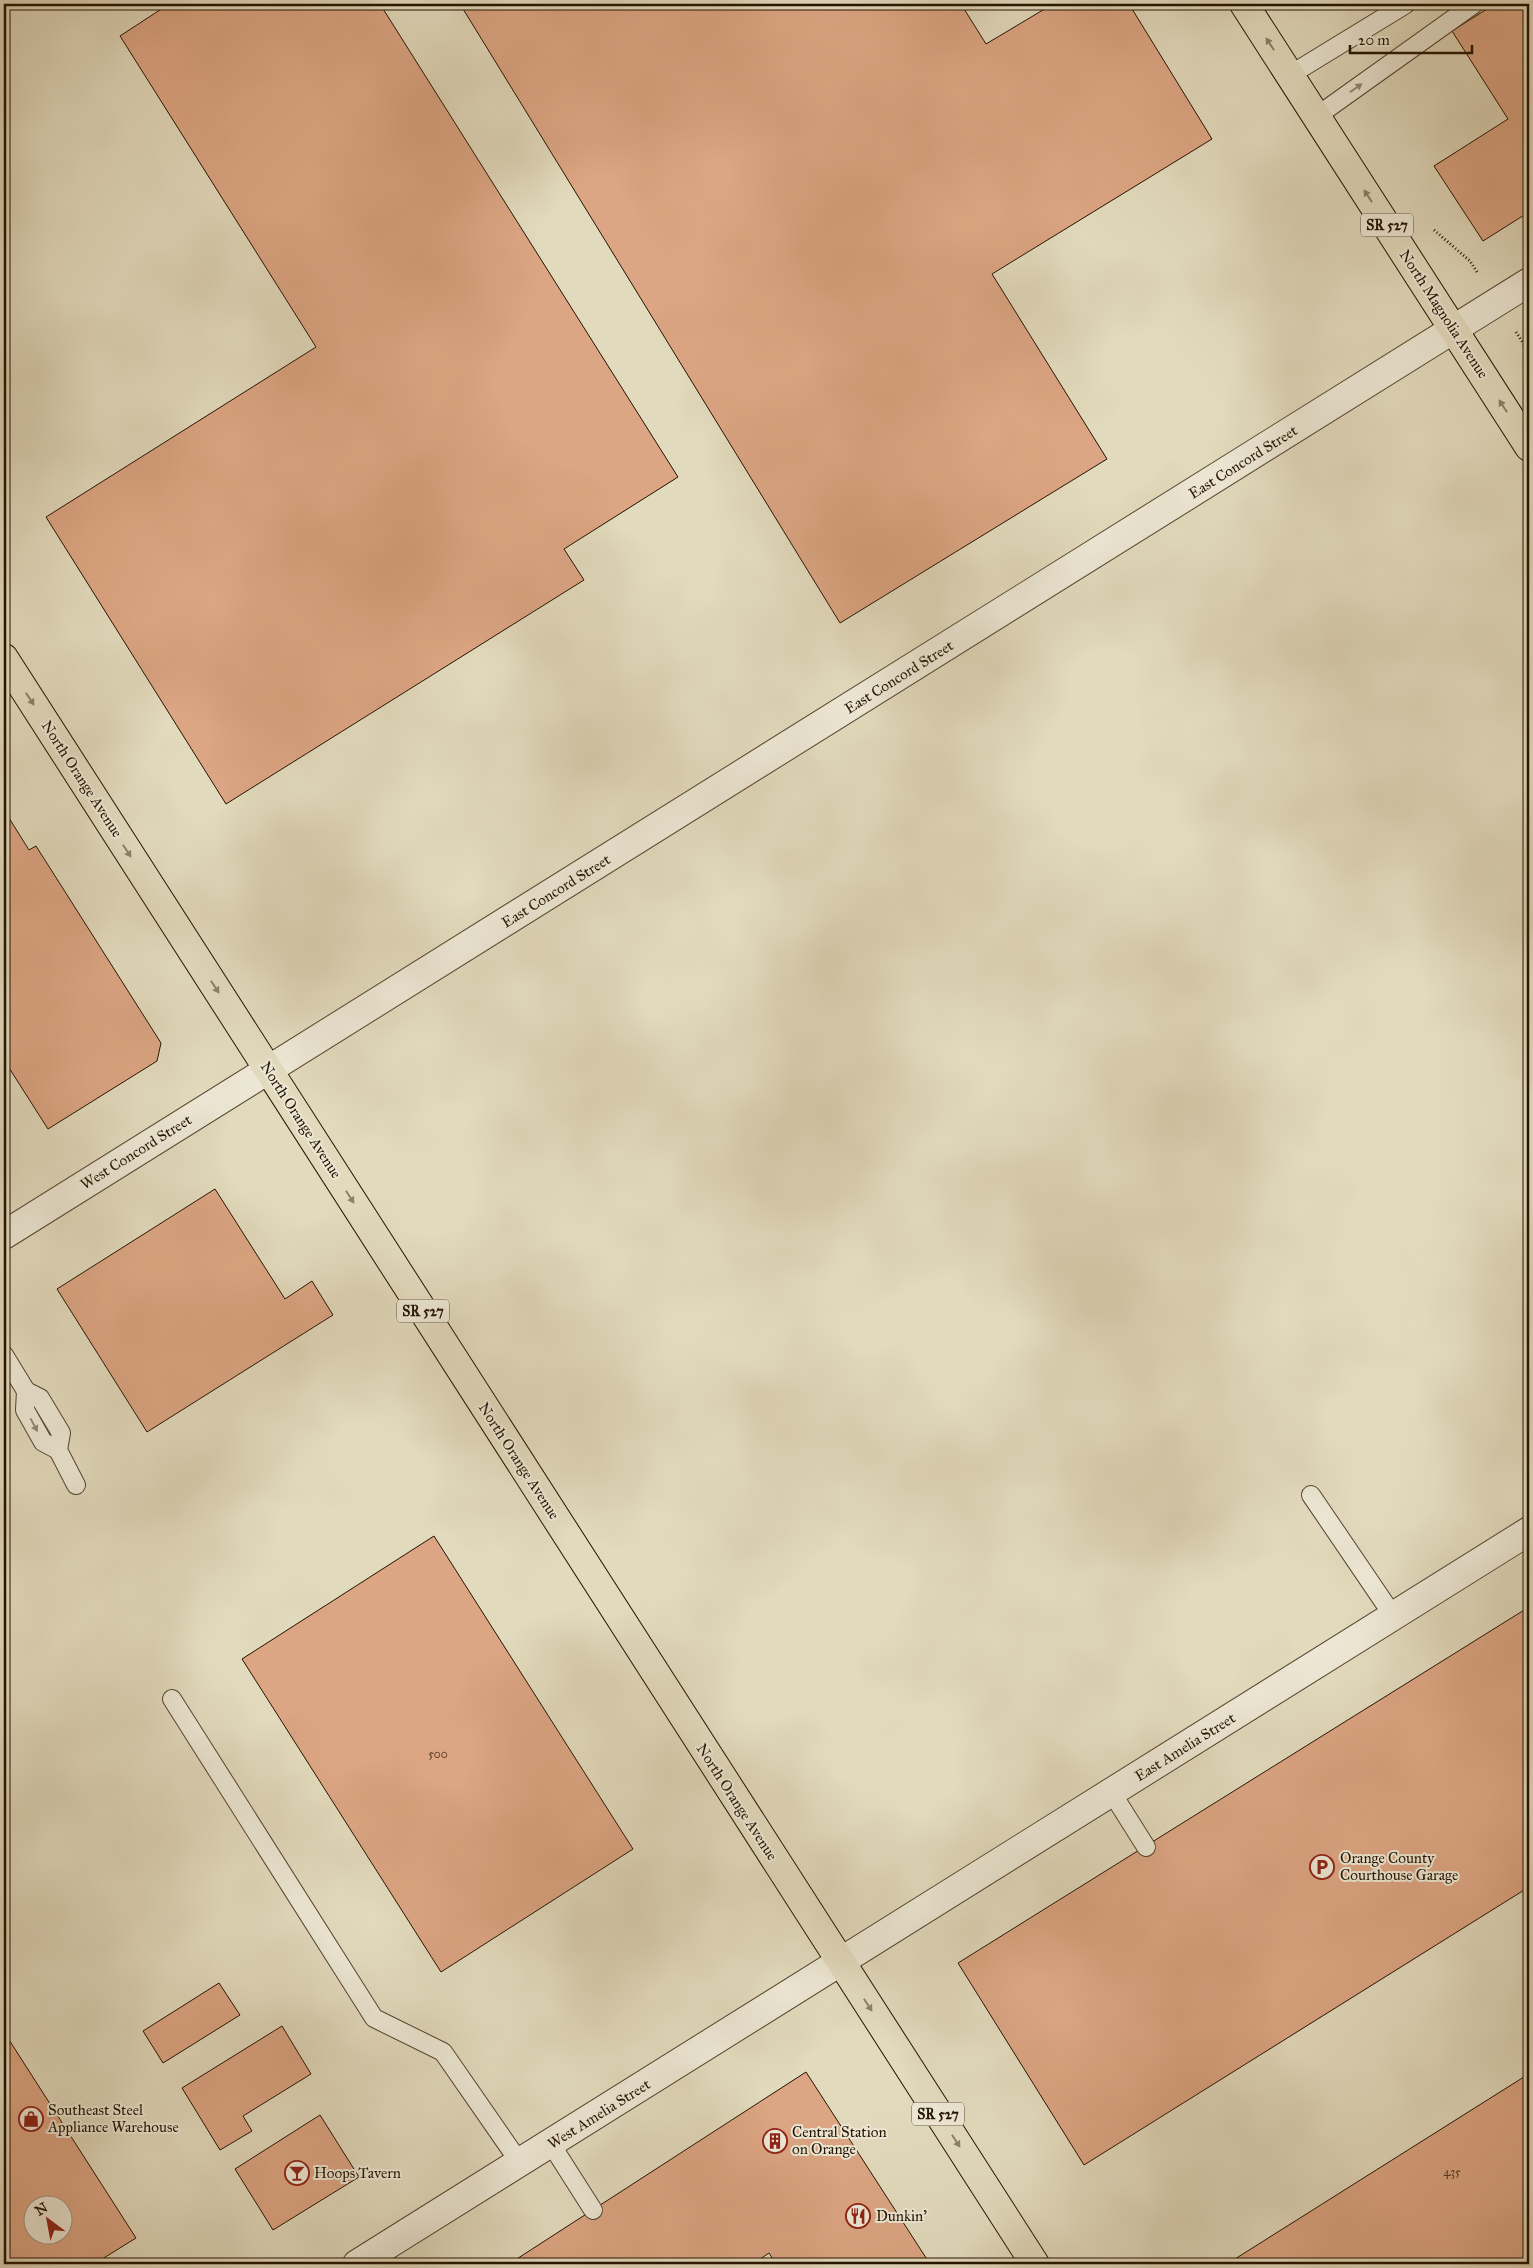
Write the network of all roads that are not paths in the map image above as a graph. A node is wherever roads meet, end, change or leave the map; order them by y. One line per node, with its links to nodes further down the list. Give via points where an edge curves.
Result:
1 (1244, 4): 4 (main road, North Magnolia Avenue / SR 527, one-way to 1)
2 (1406, 4): 4 (lane)
3 (1474, 4): 5 (lane, one-way to 3)
4 (1290, 75): 5 (main road, North Magnolia Avenue / SR 527)
5 (1317, 116): 7 (main road, North Magnolia Avenue / SR 527, one-way to 5)
6 (1529, 282): 7 (street, East Concord Street)
7 (1454, 330): 8 (main road, North Magnolia Avenue / SR 527, one-way to 7); 10 (street, East Concord Street)
8 (1529, 447)
9 (4, 658): 10 (main road, North Orange Avenue / SR 527, one-way to 10)
10 (268, 1069): 11 (street, West Concord Street); 20 (main road, North Orange Avenue / SR 527, one-way to 20)
11 (4, 1235)
12 (4, 1355): 13 (lane, via 26,1391 25,1410 43,1442 58,1450)
13 (76, 1485)
14 (1311, 1495): 16 (lane)
15 (1529, 1531): 16 (street, East Amelia Street)
16 (1394, 1617): 18 (street, East Amelia Street)
17 (172, 1699): 22 (lane, via 374,2018 443,2052)
18 (1112, 1793): 19 (lane); 20 (street, East Amelia Street)
19 (1146, 1846)
20 (841, 1964): 21 (street, West Amelia Street); 25 (main road, North Orange Avenue / SR 527, one-way to 25)
21 (551, 2144): 22 (street, West Amelia Street); 23 (lane)
22 (520, 2163): 24 (street, West Amelia Street)
23 (593, 2210)
24 (359, 2264)
25 (1035, 2264)

